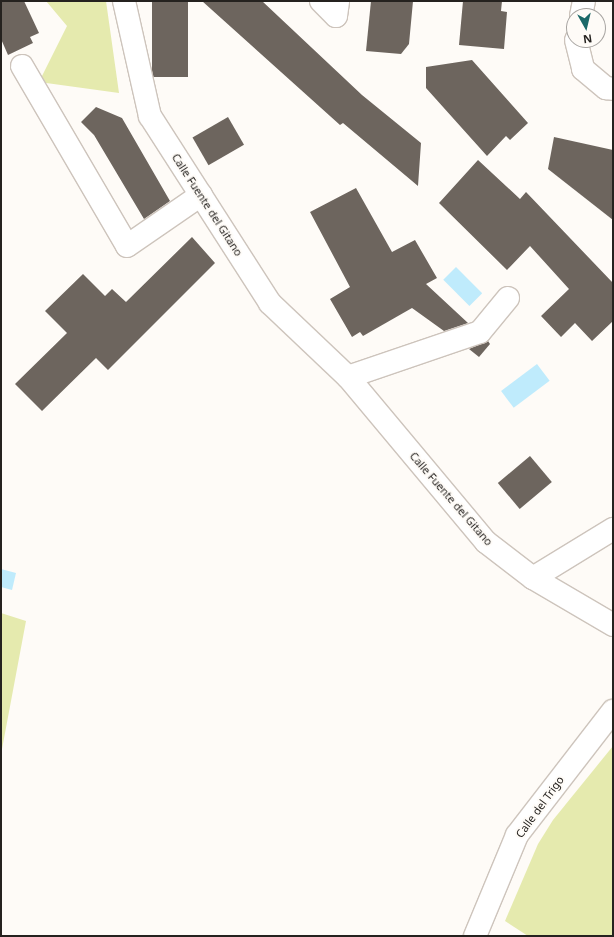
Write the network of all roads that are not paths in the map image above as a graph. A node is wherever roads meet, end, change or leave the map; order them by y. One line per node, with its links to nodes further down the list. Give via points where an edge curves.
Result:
1 (124, 1): 7 (street, Calle Fuente del Gitano, via 150,116)
2 (321, 1): 3 (street, via 336,16)
3 (338, 1)
4 (578, 48): 6 (street, via 583,69 606,88)
5 (22, 66): 7 (street, via 127,246)
6 (613, 89)
7 (201, 196): 9 (street, Calle Fuente del Gitano, via 270,303)
8 (508, 298): 9 (street, via 480,332)
9 (348, 377): 11 (street, Calle Fuente del Gitano, via 486,542)
10 (613, 529): 11 (street)
11 (533, 578): 12 (street, Calle Fuente del Gitano)
12 (613, 625)
13 (613, 711): 14 (street, Calle del Trigo, via 517,835)
14 (475, 936)

